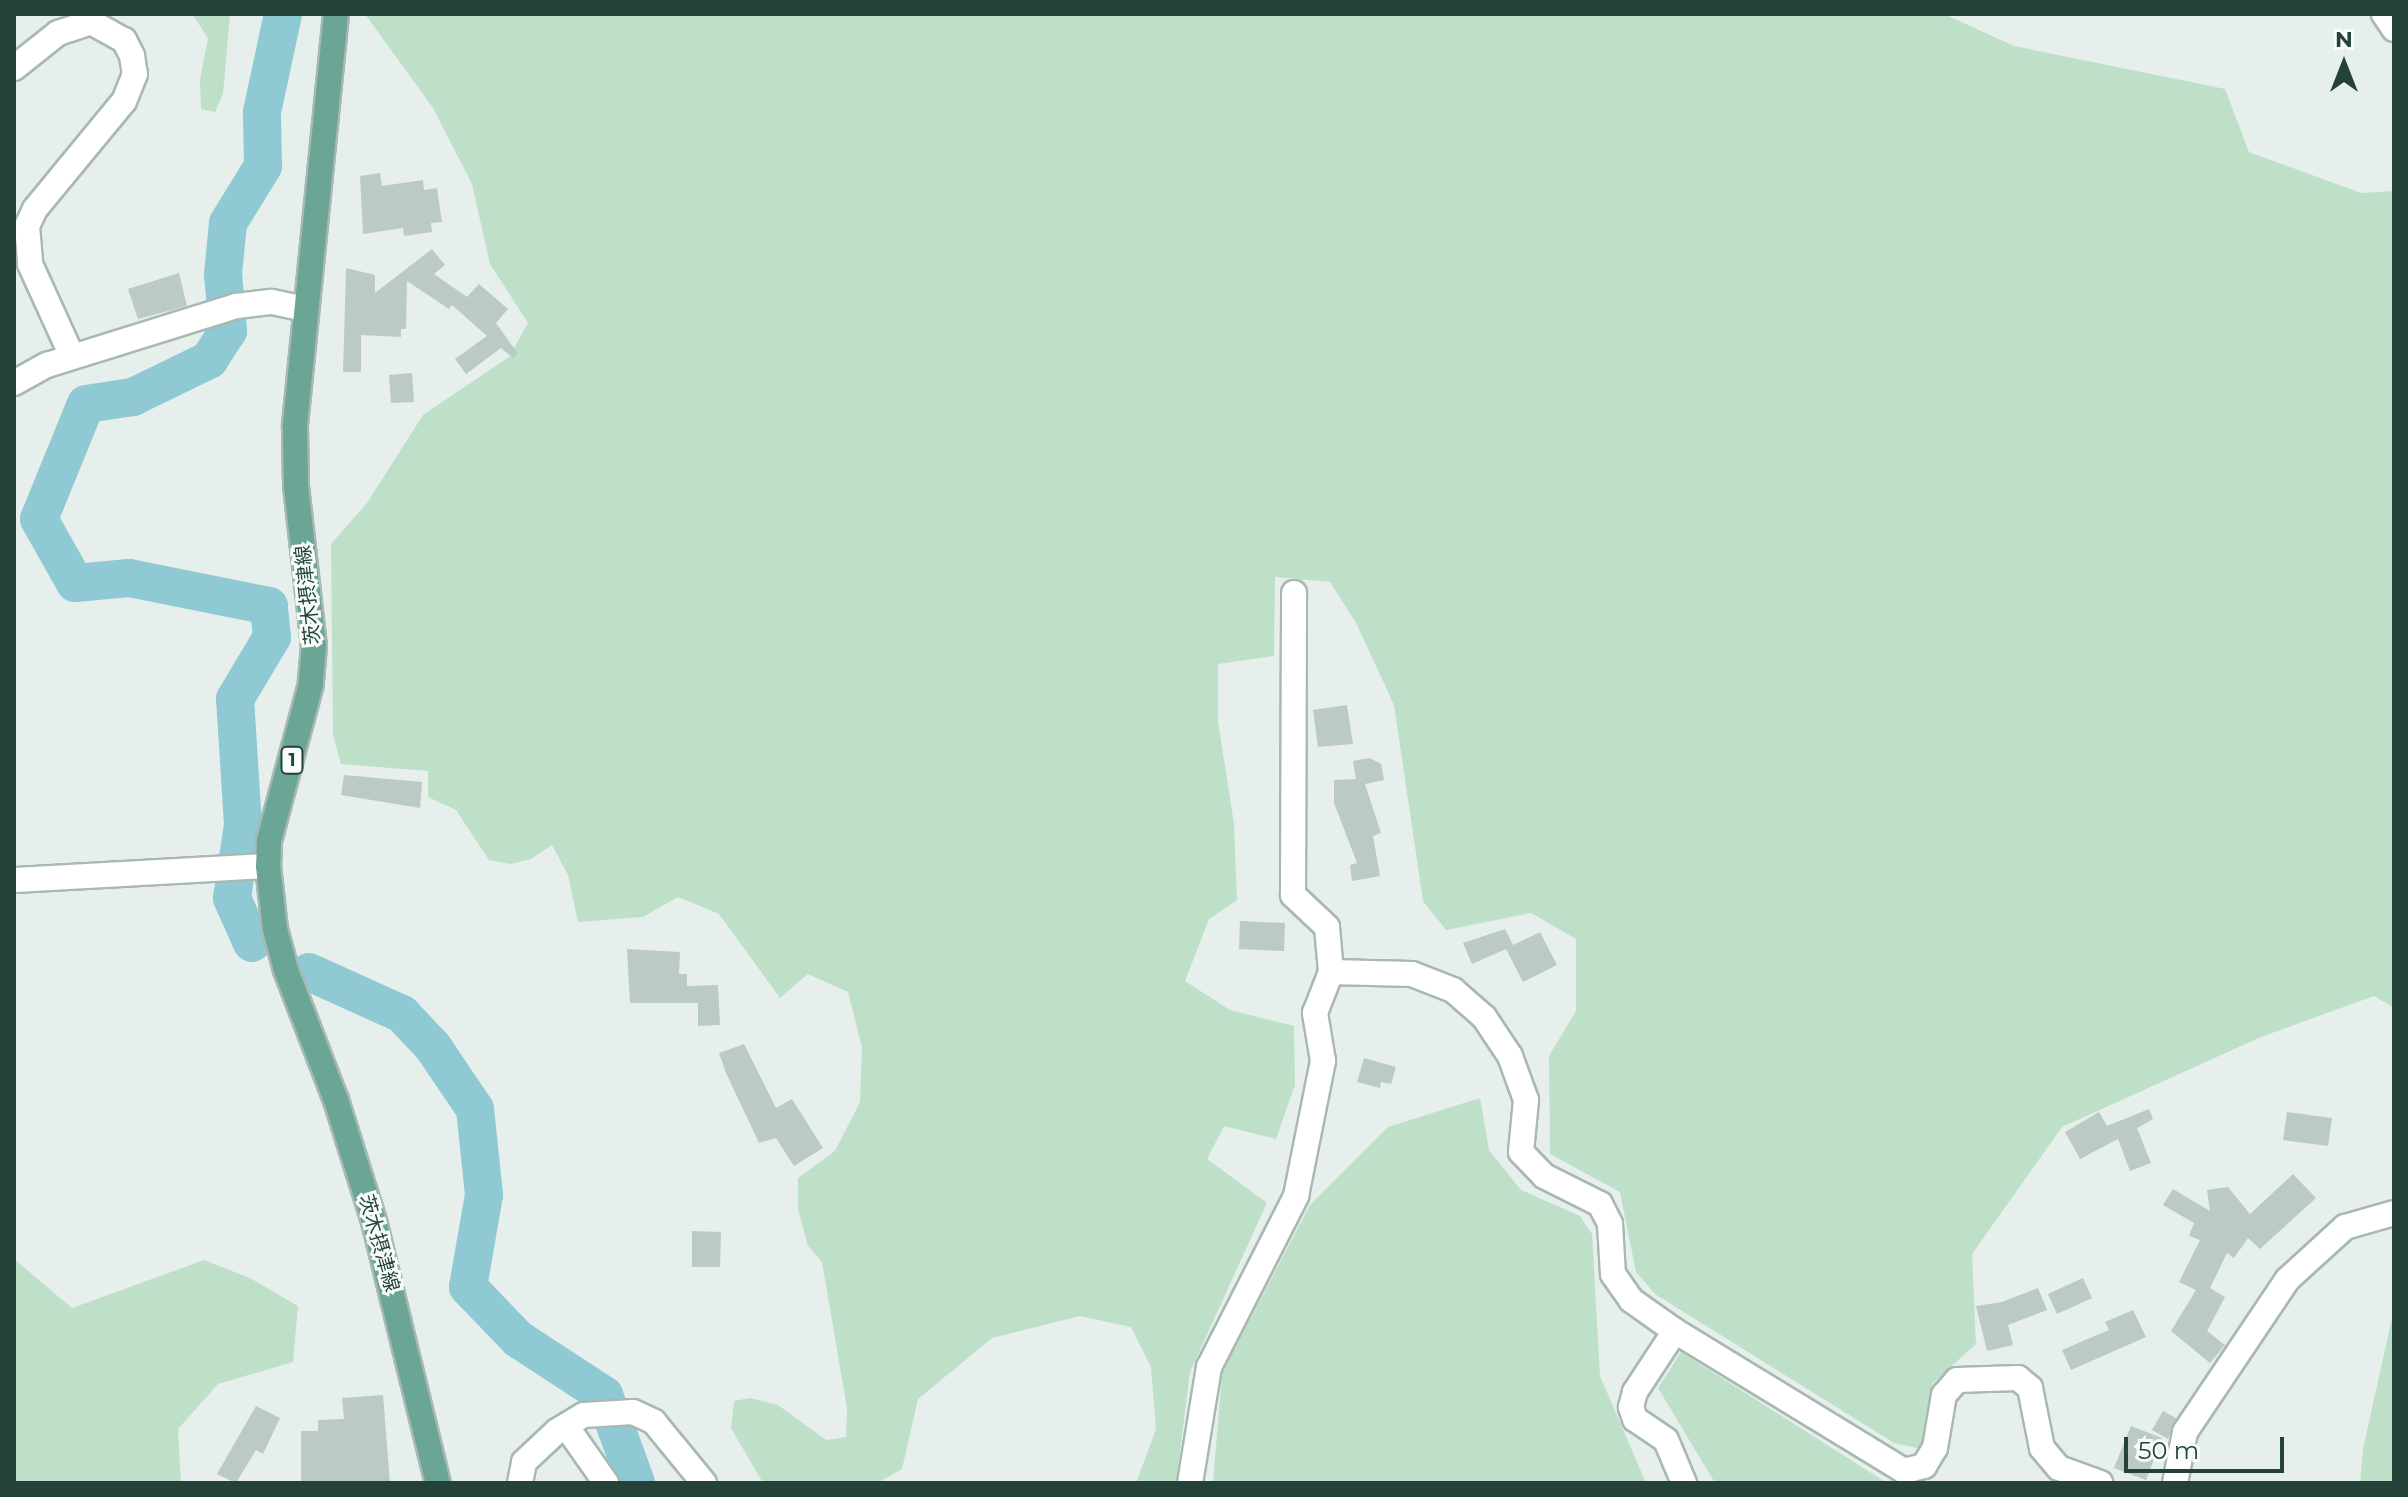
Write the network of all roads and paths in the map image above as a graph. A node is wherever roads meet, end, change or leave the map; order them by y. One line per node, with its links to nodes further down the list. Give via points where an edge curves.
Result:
1 (336, 14): 5 (main road, 茨木摂津線 / 1)
2 (2384, 14): 3 (street)
3 (2394, 29)
4 (14, 68): 6 (street, via 58,33 91,22 124,40 132,56 135,74 124,101 35,209 27,226 30,264)
5 (304, 309): 6 (street, via 272,302 226,309); 9 (main road, 茨木摂津線 / 1, via 296,486 314,646 311,684)
6 (72, 356): 7 (street, via 25,373)
7 (14, 383)
8 (1294, 593): 11 (street, via 1293,895 1327,927)
9 (260, 866): 10 (street); 15 (main road, 茨木摂津線 / 1, via 286,970 374,1221)
10 (14, 880)
11 (1331, 972): 13 (street, via 1412,974 1453,990 1484,1017 1510,1056 1526,1100 1521,1152 1544,1176 1600,1204 1610,1224 1613,1274 1631,1300); 19 (street, via 1315,1013 1323,1061 1296,1196 1209,1367)
12 (2394, 1213): 22 (street, via 2345,1227 2288,1279 2185,1432)
13 (1675, 1331): 20 (street, via 1635,1392 1631,1407 1635,1419 1666,1440); 21 (street, via 1904,1471 1924,1466 1935,1448 1944,1395 1957,1380 2018,1378 2030,1388 2042,1448 2059,1468)
14 (575, 1421): 16 (street, via 524,1462); 17 (street); 18 (street, via 633,1412 654,1422)
15 (438, 1483)
16 (520, 1483)
17 (606, 1483)
18 (704, 1483)
19 (1190, 1483)
20 (1684, 1483)
21 (2100, 1483)
22 (2175, 1483)

